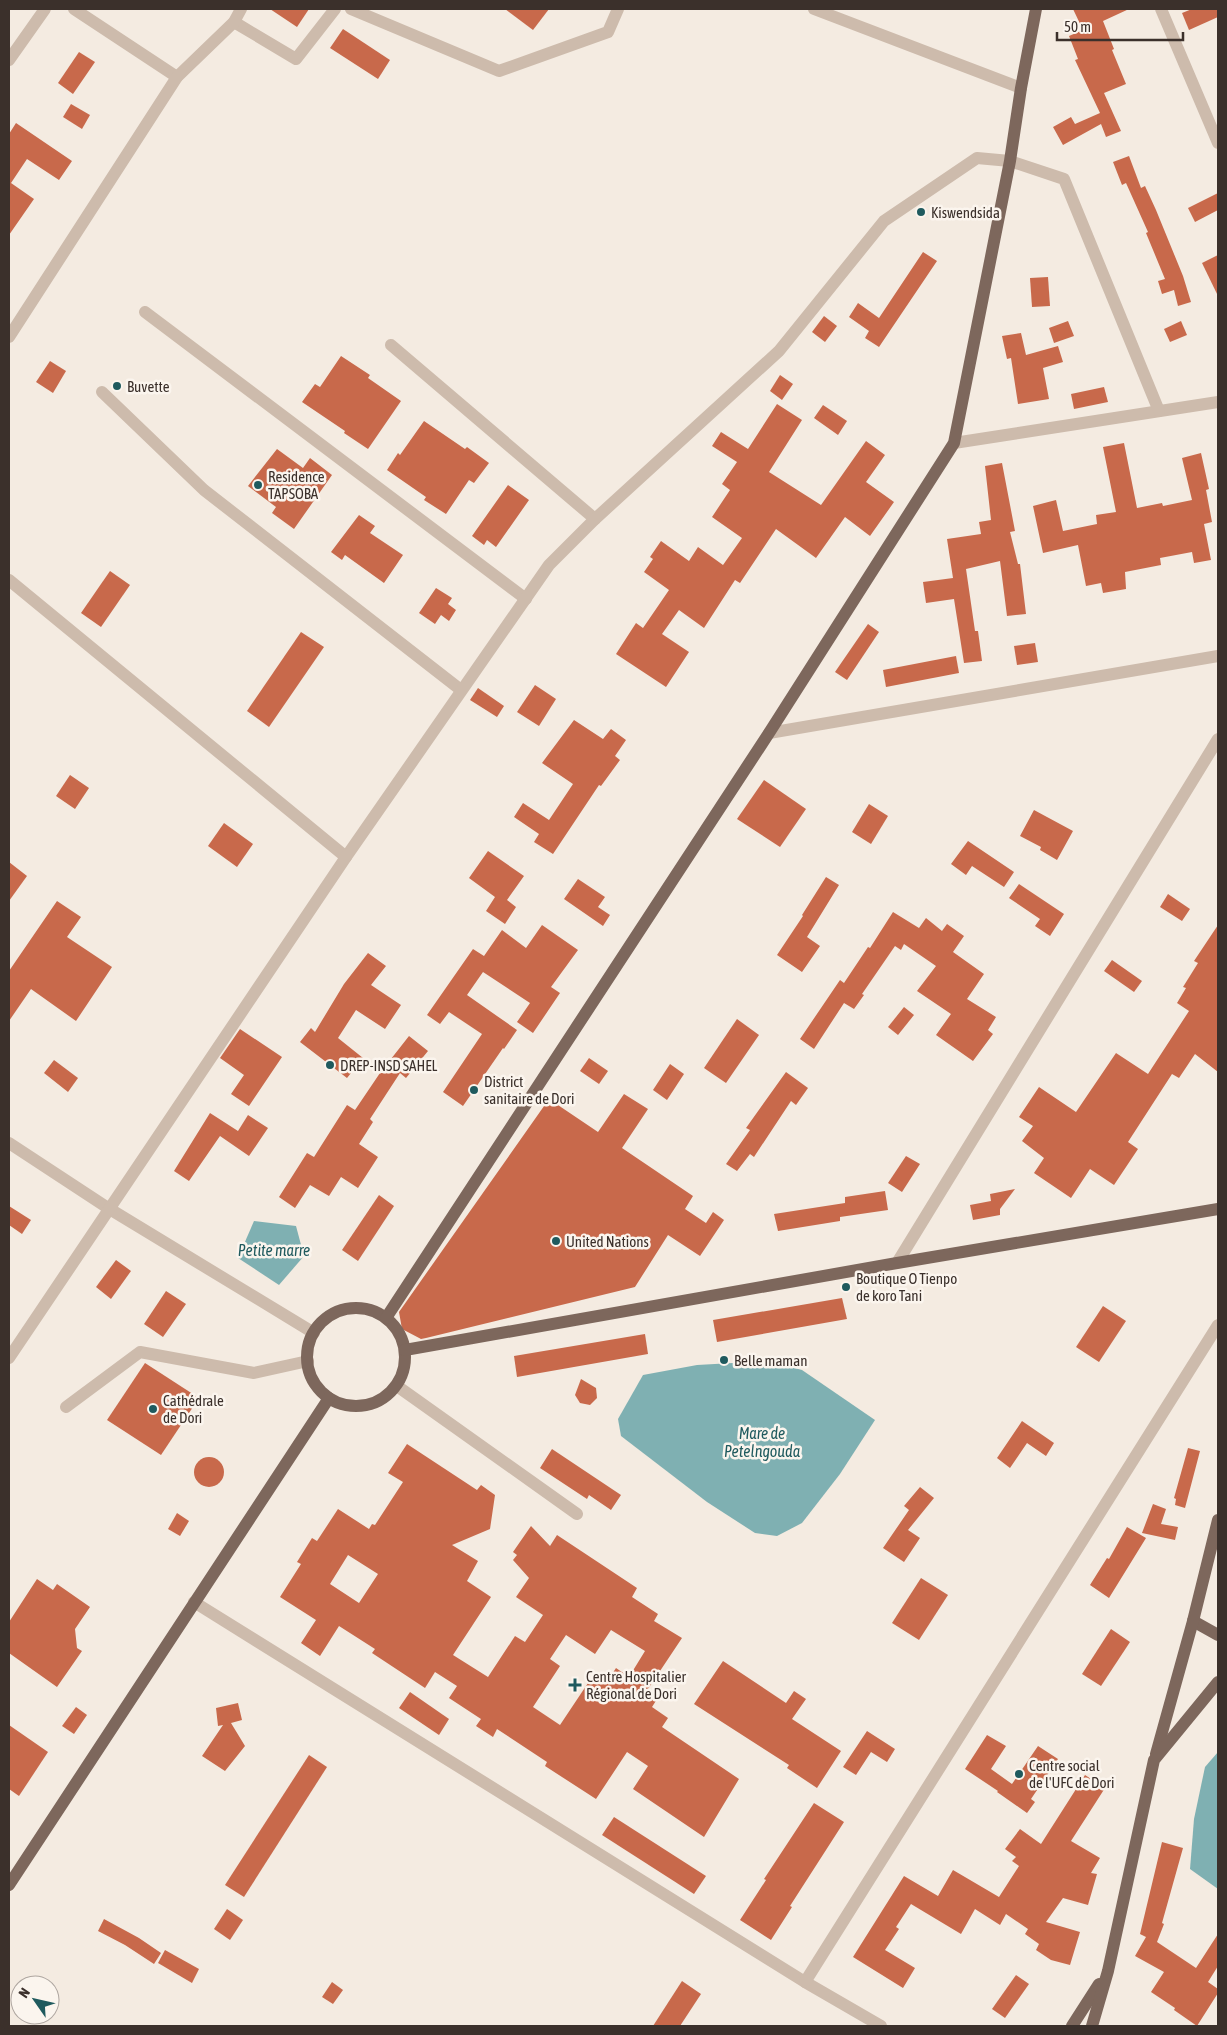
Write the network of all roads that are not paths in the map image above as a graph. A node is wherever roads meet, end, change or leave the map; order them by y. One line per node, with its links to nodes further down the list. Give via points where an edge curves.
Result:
1 (45, 9): 11 (street)
2 (74, 9): 12 (street)
3 (241, 9): 10 (street)
4 (335, 9): 10 (street, via 296,58)
5 (351, 9): 6 (street, via 499,71 608,32)
6 (618, 9)
7 (814, 9): 13 (street)
8 (1036, 9): 13 (main road)
9 (1161, 9): 14 (street)
10 (234, 22): 12 (street)
11 (9, 59)
12 (177, 77): 17 (street)
13 (1021, 88): 15 (main road)
14 (1218, 143)
15 (1010, 161): 21 (street, via 1064,179); 22 (main road); 23 (street, via 977,158 884,221 779,351)
16 (145, 312): 25 (street)
17 (9, 337)
18 (391, 345): 23 (street)
19 (102, 392): 27 (street, via 204,490)
20 (1218, 402): 21 (street)
21 (1159, 411): 22 (street)
22 (954, 443): 28 (main road)
23 (595, 519): 25 (street, via 549,565)
24 (9, 580): 30 (street)
25 (526, 599): 27 (street)
26 (1218, 656): 28 (street)
27 (461, 690): 30 (street)
28 (769, 733): 35 (main road)
29 (1218, 739): 34 (street)
30 (346, 857): 32 (street)
31 (9, 1143): 32 (street)
32 (108, 1208): 37 (street); 39 (street)
33 (1218, 1209): 34 (main road)
34 (896, 1263): 38 (main road)
35 (386, 1318): 37 (main road, via 371,1310 355,1308 325,1320); 38 (main road, via 399,1332)
36 (1218, 1324): 53 (street)
37 (314, 1333): 40 (main road)
38 (405, 1350): 41 (main road, via 404,1368)
39 (9, 1358)
40 (308, 1361): 42 (main road, via 311,1376); 43 (street, via 254,1373 140,1352)
41 (397, 1386): 42 (main road, via 383,1399 365,1406 346,1406); 44 (street)
42 (329, 1398): 46 (main road)
43 (66, 1407)
44 (577, 1514)
45 (1218, 1520): 47 (main road)
46 (194, 1602): 51 (main road); 53 (street)
47 (1194, 1621): 48 (main road); 50 (main road)
48 (1218, 1635)
49 (1218, 1682): 50 (main road)
50 (1154, 1760): 52 (main road)
51 (9, 1885)
52 (1108, 1971): 55 (main road); 56 (main road)
53 (805, 1982): 54 (street)
54 (881, 2026)
55 (1072, 2026)
56 (1092, 2026)

